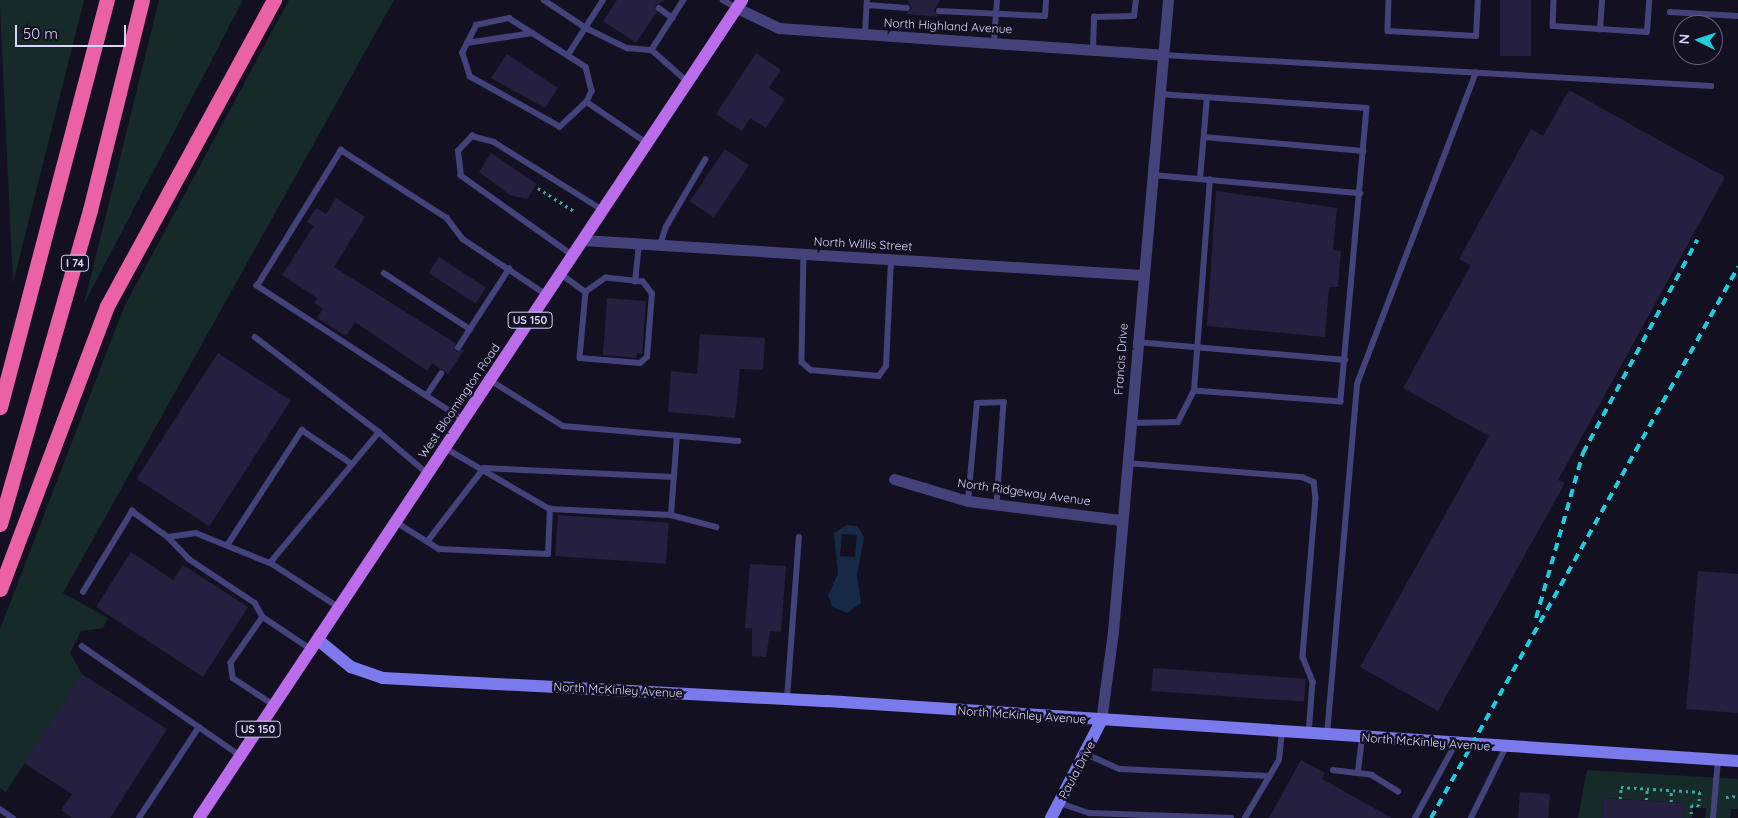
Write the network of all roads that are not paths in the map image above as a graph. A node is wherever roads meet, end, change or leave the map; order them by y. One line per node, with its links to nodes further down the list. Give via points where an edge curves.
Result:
1 (107, 0): 74 (highway, I 74)
2 (142, 0): 93 (highway, I 74, via 90,210)
3 (274, 0): 100 (highway, via 107,306)
4 (544, 0): 26 (lane)
5 (603, 0): 26 (lane)
6 (684, 0): 25 (lane)
7 (723, 0): 18 (lane)
8 (997, 0): 23 (lane)
9 (1046, 0): 23 (lane, via 1045,16)
10 (1136, 0): 32 (lane, via 1134,16 1094,17)
11 (1168, 0): 35 (street, Francis Drive)
12 (1389, 0): 13 (lane, via 1388,31 1476,36)
13 (1478, 0)
14 (1554, 0): 27 (lane, via 1552,26)
15 (1602, 0): 27 (lane)
16 (1649, 0): 27 (lane, via 1647,32)
17 (867, 2): 20 (lane); 29 (lane)
18 (740, 4): 29 (street, North Highland Avenue, via 779,28); 37 (main road, West Bloomington Road / US 150)
19 (660, 8): 25 (lane)
20 (907, 8)
21 (939, 11): 23 (lane)
22 (1670, 12): 24 (lane)
23 (996, 13): 30 (lane)
24 (1738, 16)
25 (673, 18): 33 (lane)
26 (586, 28): 33 (lane, via 627,48); 34 (lane)
27 (1600, 30)
28 (532, 33): 31 (lane); 31 (lane, via 509,18 476,25); 34 (lane)
29 (865, 35): 30 (street, North Highland Avenue)
30 (994, 42): 32 (street, North Highland Avenue)
31 (467, 43): 41 (lane, via 462,53 470,77 551,126 560,127)
32 (1093, 49): 35 (street, North Highland Avenue)
33 (652, 50): 37 (lane)
34 (568, 55): 41 (lane, via 586,67 592,92)
35 (1163, 55): 36 (lane); 39 (street, Francis Drive)
36 (1476, 73): 38 (lane); 112 (lane, via 1357,384)
37 (688, 82): 43 (main road, West Bloomington Road / US 150)
38 (1711, 86)
39 (1158, 94): 40 (lane); 46 (street, Francis Drive)
40 (1206, 98): 42 (lane); 44 (lane, via 1367,108)
41 (587, 102): 43 (lane)
42 (1204, 137): 44 (lane); 47 (lane)
43 (647, 143): 50 (main road, West Bloomington Road / US 150)
44 (1364, 150): 49 (lane)
45 (704, 160): 53 (lane, via 666,227)
46 (1151, 175): 47 (lane); 60 (street, Francis Drive)
47 (1200, 179): 48 (lane)
48 (1210, 180): 49 (lane); 67 (lane)
49 (1360, 193): 69 (lane)
50 (603, 210): 51 (main road, West Bloomington Road / US 150); 55 (lane, via 494,142 472,136 458,151 461,176)
51 (583, 240): 52 (street, North Willis Street); 55 (main road, West Bloomington Road / US 150)
52 (639, 244): 53 (street, North Willis Street); 61 (lane)
53 (660, 245): 54 (street, North Willis Street)
54 (804, 254): 56 (street, North Willis Street); 56 (lane, via 802,362 811,370 880,376 886,366)
55 (573, 256): 59 (main road, West Bloomington Road / US 150)
56 (891, 259): 60 (street, North Willis Street)
57 (508, 269): 63 (lane); 64 (lane); 73 (lane, via 463,239 447,218 341,150 257,286)
58 (384, 273): 64 (lane)
59 (561, 274): 62 (lane); 63 (main road, West Bloomington Road / US 150)
60 (1142, 275): 66 (street, Francis Drive)
61 (635, 282): 62 (lane, via 606,278); 62 (lane, via 643,282 652,294 647,357 640,363 580,358)
62 (586, 292)
63 (547, 295): 71 (main road, West Bloomington Road / US 150)
64 (470, 329): 68 (lane)
65 (255, 337): 77 (lane)
66 (1136, 342): 67 (lane); 76 (street, Francis Drive)
67 (1197, 347): 69 (lane); 72 (lane)
68 (458, 348)
69 (1345, 360): 72 (lane, via 1341,402)
70 (441, 374): 73 (lane)
71 (490, 380): 75 (main road, West Bloomington Road / US 150); 78 (lane, via 563,426)
72 (1194, 391): 76 (lane, via 1178,422)
73 (426, 396): 75 (lane)
74 (0, 407)
75 (463, 420): 80 (main road, West Bloomington Road / US 150)
76 (1130, 423): 81 (street, Francis Drive)
77 (379, 432): 82 (lane); 84 (lane)
78 (677, 436): 79 (lane); 85 (lane)
79 (738, 441)
80 (445, 448): 83 (lane); 84 (main road, West Bloomington Road / US 150)
81 (1127, 463): 91 (street, Francis Drive); 111 (lane, via 1302,477 1314,482 1316,498 1303,657 1313,682)
82 (352, 464): 98 (lane, via 302,430); 99 (lane)
83 (484, 468): 85 (lane); 89 (lane); 97 (lane)
84 (426, 472): 92 (main road, West Bloomington Road / US 150)
85 (674, 477): 90 (lane)
86 (894, 480): 87 (street, North Ridgeway Avenue)
87 (968, 501): 88 (street, North Ridgeway Avenue); 88 (lane, via 977,402 1004,402)
88 (997, 505): 91 (street, North Ridgeway Avenue)
89 (550, 509): 90 (lane); 97 (lane, via 548,554 439,550)
90 (671, 515): 94 (lane)
91 (1121, 520): 108 (street, Francis Drive)
92 (396, 522): 97 (lane); 102 (main road, West Bloomington Road / US 150)
93 (0, 524)
94 (716, 527)
95 (799, 536): 106 (lane)
96 (168, 537): 98 (lane, via 196,533); 101 (lane, via 132,511); 103 (lane, via 189,559 255,603)
97 (428, 542)
98 (228, 544): 99 (lane)
99 (270, 563): 102 (lane)
100 (0, 590)
101 (83, 592)
102 (339, 608): 104 (main road, West Bloomington Road / US 150)
103 (263, 617): 104 (lane); 107 (lane, via 231,663 233,678)
104 (314, 644): 106 (street, North McKinley Avenue, via 351,667 383,678); 107 (main road, West Bloomington Road / US 150)
105 (82, 646): 109 (lane)
106 (787, 699): 108 (street, North McKinley Avenue)
107 (274, 705): 117 (main road, West Bloomington Road / US 150)
108 (1101, 721): 110 (street, North McKinley Avenue); 116 (street, Paula Drive)
109 (199, 727): 117 (lane); 127 (lane)
110 (1282, 732): 111 (street, North McKinley Avenue); 122 (lane, via 1279,760)
111 (1309, 734): 112 (street, North McKinley Avenue)
112 (1326, 735): 113 (street, North McKinley Avenue)
113 (1362, 738): 114 (street, North McKinley Avenue); 121 (lane)
114 (1456, 744): 115 (street, North McKinley Avenue); 132 (lane)
115 (1506, 747): 118 (street, North McKinley Avenue); 133 (lane)
116 (1086, 754): 122 (lane, via 1120,769); 124 (street, Paula Drive)
117 (240, 756): 128 (main road, West Bloomington Road / US 150)
118 (1718, 760): 119 (street, North McKinley Avenue); 134 (lane)
119 (1738, 761)
120 (1332, 770): 121 (lane)
121 (1358, 771): 123 (lane)
122 (1269, 776): 131 (lane)
123 (1398, 791)
124 (1060, 803): 129 (street, Paula Drive); 130 (lane, via 1089,814)
125 (0, 809): 126 (lane)
126 (13, 818)
127 (139, 818)
128 (199, 818)
129 (1051, 818)
130 (1231, 818)
131 (1245, 818)
132 (1415, 818)
133 (1471, 818)
134 (1713, 818)

